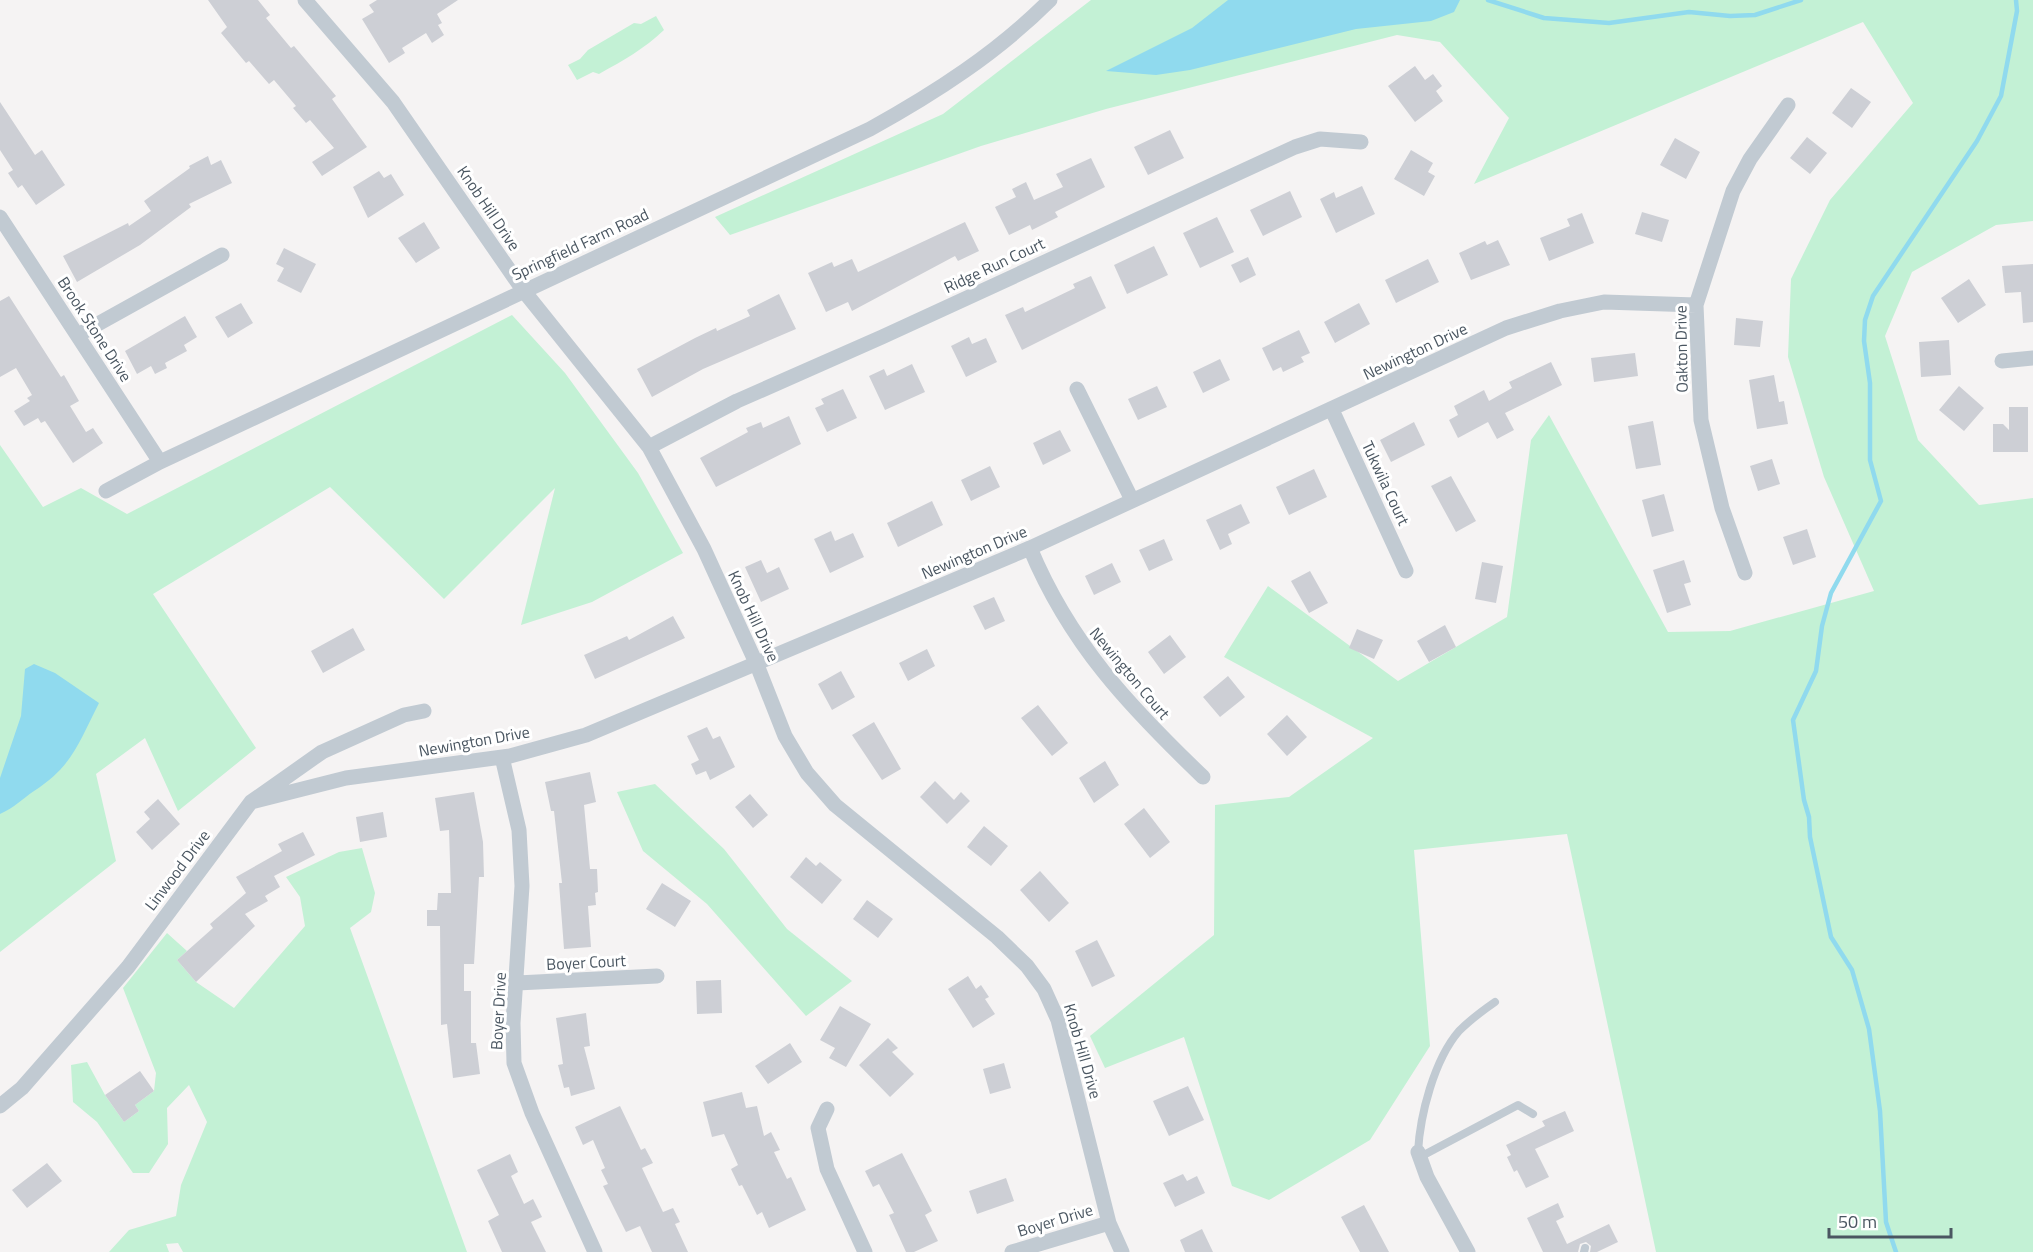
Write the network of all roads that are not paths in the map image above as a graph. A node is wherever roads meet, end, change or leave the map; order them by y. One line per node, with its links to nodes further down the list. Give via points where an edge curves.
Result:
1 (1050, 0): 7 (street, Springfield Farm Road, via 964,73 879,124)
2 (311, 2): 7 (street, Knob Hill Drive, via 393,102)
3 (1788, 105): 8 (street, Oakton Drive, via 1749,159 1733,191)
4 (1362, 142): 14 (street, Ridge Run Court, via 1320,139 1273,156 737,400)
5 (0, 217): 9 (street, Brook Stone Drive)
6 (222, 255): 9 (street)
7 (523, 290): 14 (street, Knob Hill Drive); 15 (street, Springfield Farm Road)
8 (1696, 305): 13 (street, Newington Drive, via 1604,302 1560,311 1506,328); 20 (street, Oakton Drive, via 1701,420 1722,508)
9 (78, 335): 15 (street, Brook Stone Drive)
10 (2033, 358): 11 (street)
11 (2002, 361)
12 (1077, 389): 17 (street)
13 (1332, 410): 17 (street, Newington Drive); 19 (street, Tukwila Court)
14 (649, 447): 21 (street, Knob Hill Drive, via 704,549)
15 (159, 462): 16 (street, Springfield Farm Road)
16 (106, 491)
17 (1132, 500): 18 (street, Newington Drive)
18 (1030, 548): 21 (street, Newington Drive); 24 (street, Newington Court, via 1046,587 1085,651 1140,716)
19 (1406, 571)
20 (1745, 573)
21 (757, 665): 23 (street, Newington Drive, via 586,735); 33 (street, Knob Hill Drive, via 786,736 807,773 835,805 998,937 1044,989 1058,1020)
22 (424, 711): 25 (street, Linwood Drive, via 404,715 322,752)
23 (502, 757): 25 (street, Newington Drive, via 346,778); 27 (street, Boyer Drive, via 519,830 522,886)
24 (1203, 777)
25 (250, 802): 29 (street, Linwood Drive, via 128,967 22,1088)
26 (657, 976): 27 (street, Boyer Court)
27 (517, 983): 34 (street, Boyer Drive, via 514,1063 532,1113)
28 (1495, 1002): 32 (lane, via 1471,1019 1446,1050 1427,1097 1419,1129)
29 (0, 1106)
30 (827, 1109): 35 (street, via 818,1128 827,1169)
31 (1533, 1114): 32 (lane, via 1518,1105)
32 (1419, 1155): 38 (street)
33 (1109, 1223): 36 (street, Boyer Drive); 37 (street, Knob Hill Drive)
34 (595, 1252)
35 (865, 1252)
36 (1012, 1252)
37 (1122, 1252)
38 (1468, 1252)

